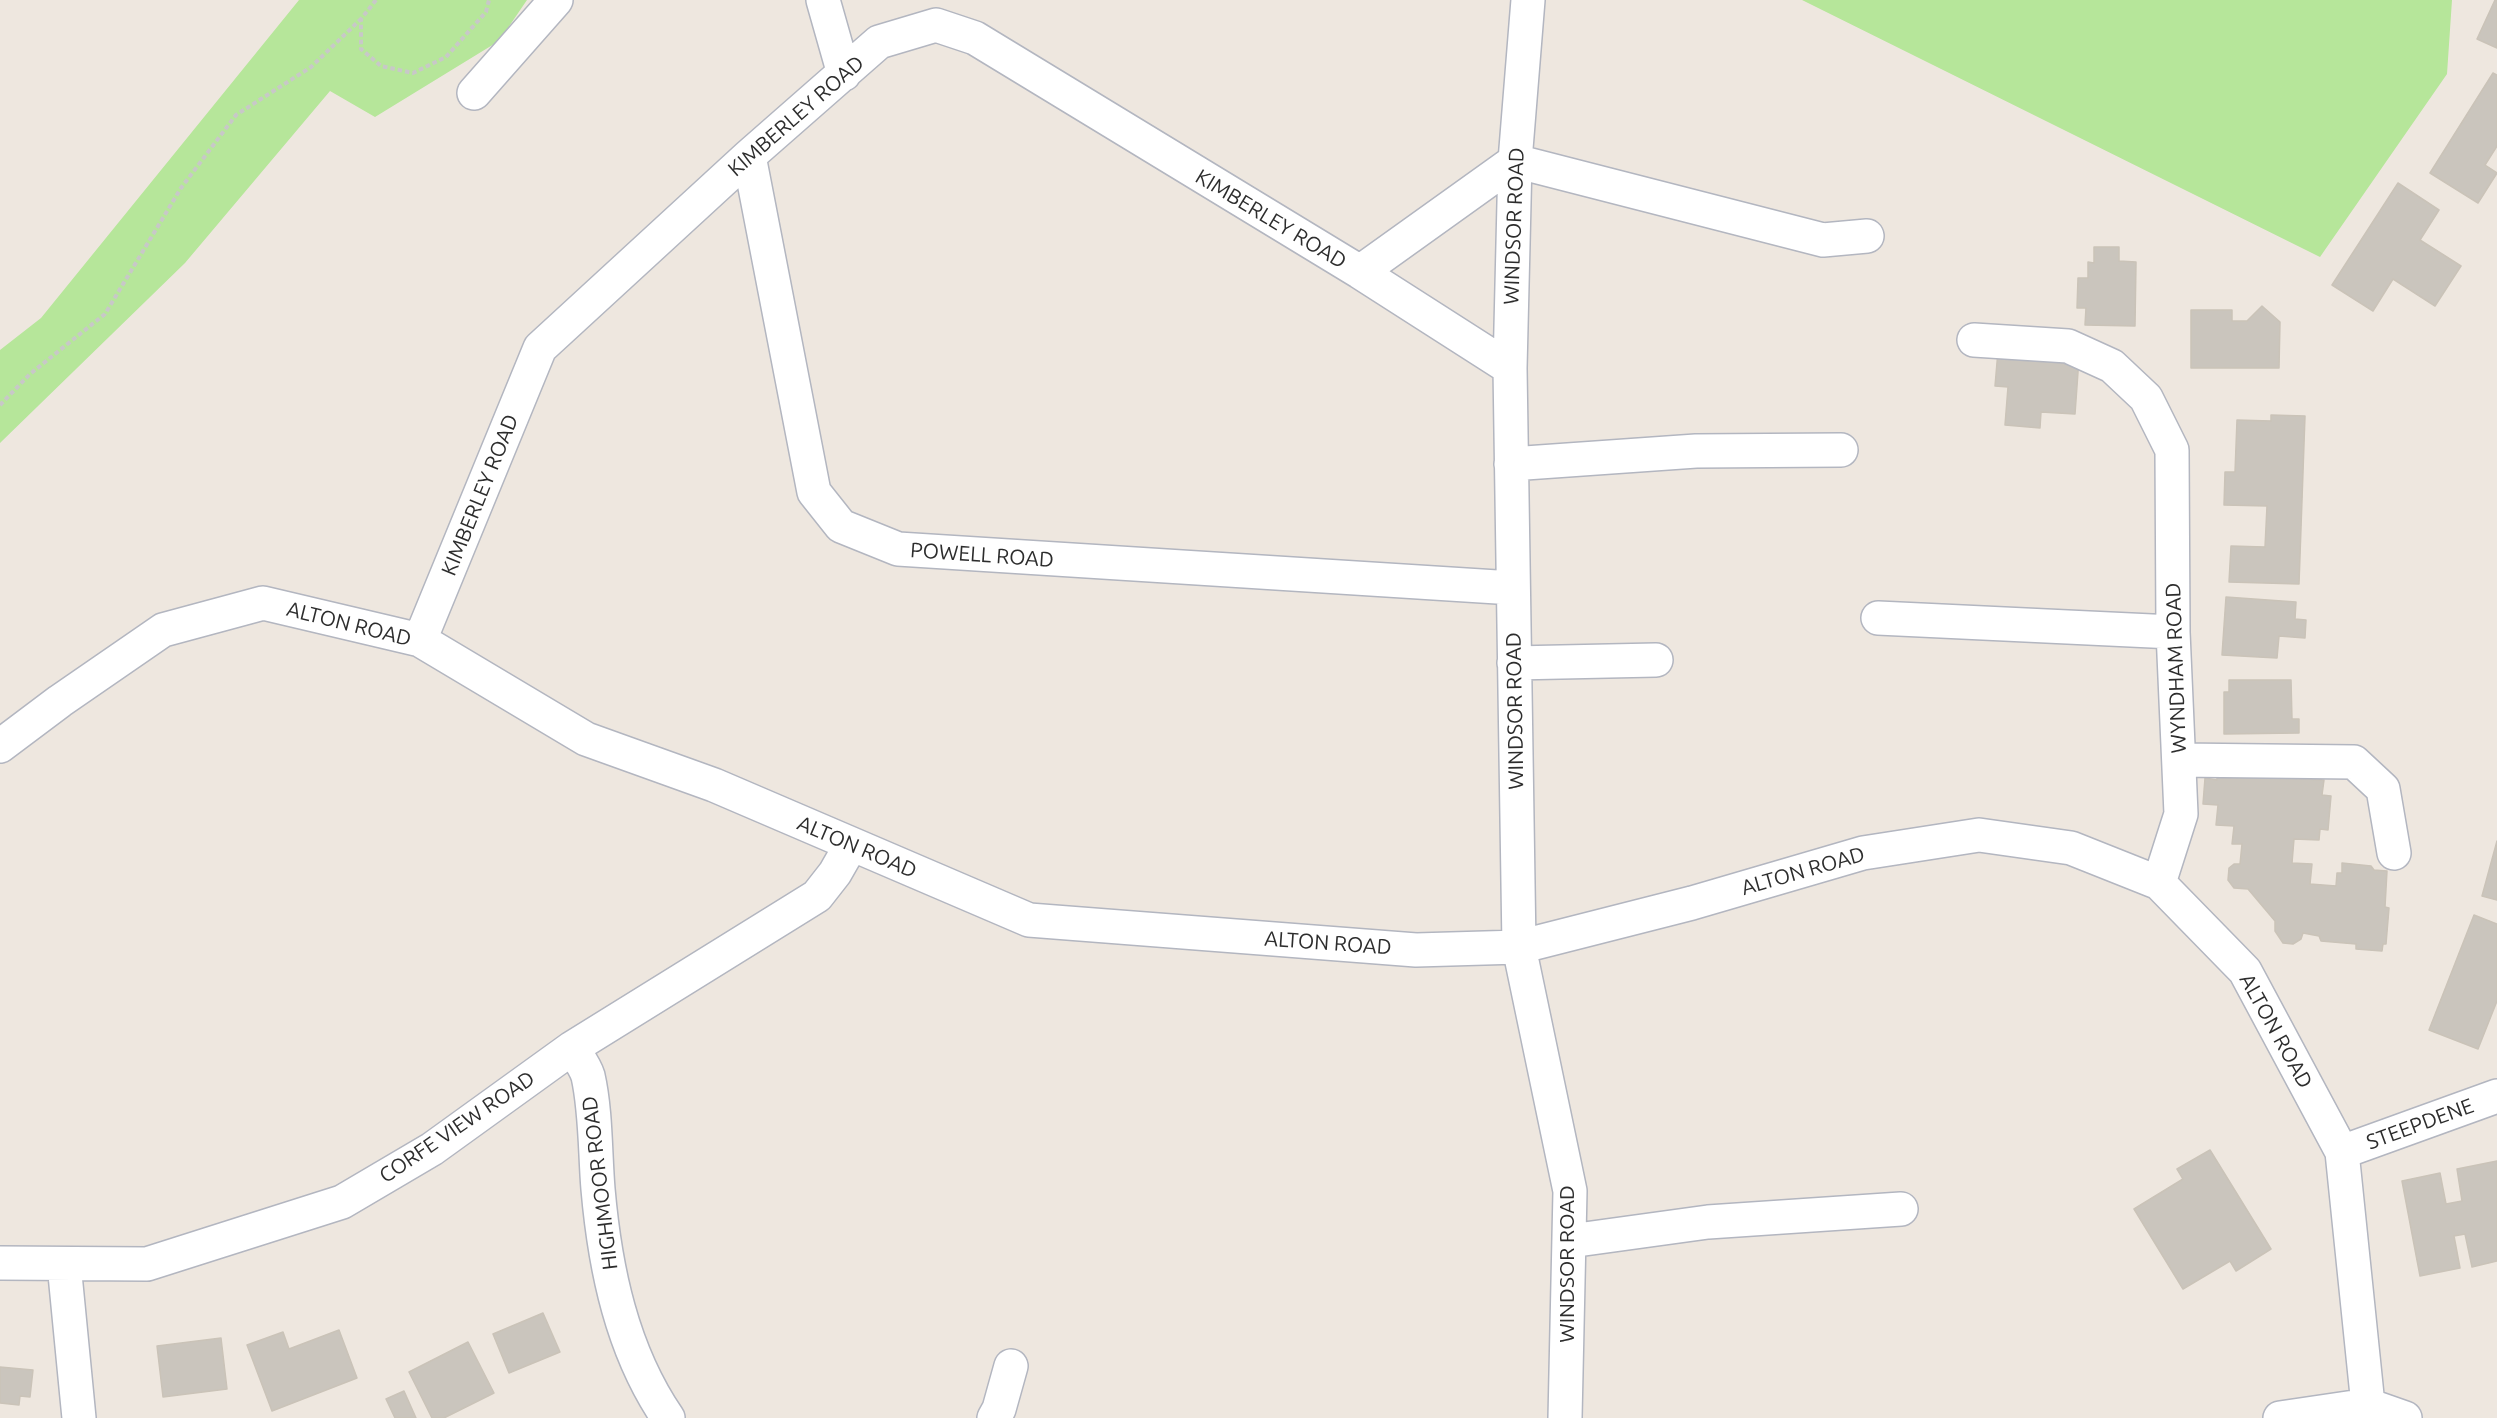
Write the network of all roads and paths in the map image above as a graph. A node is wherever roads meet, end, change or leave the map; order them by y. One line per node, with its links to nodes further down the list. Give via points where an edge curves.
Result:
1 (376, 0): 6 (path)
2 (489, 0): 6 (path, via 486,12 446,57 413,73 381,66 361,49)
3 (556, 0): 8 (street)
4 (823, 0): 7 (street)
5 (1528, 0): 10 (street, WINDSOR ROAD)
6 (361, 19): 15 (path, via 311,67 236,115 181,188 105,314 30,374)
7 (844, 74): 9 (street, KIMBERLEY ROAD); 12 (street, KIMBERLEY ROAD, via 879,42 936,25 975,38)
8 (474, 93)
9 (749, 156): 18 (street, POWELL ROAD, via 813,492 841,526 898,549); 21 (street, KIMBERLEY ROAD, via 540,348)
10 (1515, 161): 11 (street, via 1823,240); 12 (street, KIMBERLEY ROAD); 14 (street, WINDSOR ROAD)
11 (1867, 237)
12 (1360, 273): 14 (street, KIMBERLEY ROAD)
13 (1974, 340): 20 (street, WYNDHAM ROAD, via 2068,346 2112,366 2146,398 2172,450)
14 (1510, 368): 17 (street, WINDSOR ROAD)
15 (0, 405)
16 (1841, 450): 17 (street, via 1696,451)
17 (1511, 464): 18 (street, WINDSOR ROAD)
18 (1513, 588): 23 (street, WINDSOR ROAD)
19 (1878, 618): 20 (street)
20 (2173, 632): 25 (street, WYNDHAM ROAD)
21 (420, 640): 24 (street, ALTON ROAD, via 263,603 163,630); 26 (street, ALTON ROAD, via 586,739 714,785)
22 (1656, 660): 23 (street)
23 (1514, 663): 29 (street, WINDSOR ROAD)
24 (0, 746)
25 (2180, 760): 27 (street, via 2354,762 2383,789); 28 (street, WYNDHAM ROAD, via 2181,814)
26 (851, 845): 29 (street, ALTON ROAD, via 1029,920 1416,950); 30 (street, CORFE VIEW ROAD, via 817,897)
27 (2394, 853)
28 (2159, 883): 29 (street, ALTON ROAD, via 2071,848 1979,836 1863,853 1692,903); 32 (street, ALTON ROAD, via 2245,971)
29 (1519, 947): 34 (street, WINDSOR ROAD, via 1570,1191)
30 (572, 1048): 36 (street, CORFE VIEW ROAD, via 432,1149 342,1202 147,1264); 40 (street, HIGHMOOR ROAD, via 587,1074 603,1241 616,1299 628,1342 651,1394)
31 (2497, 1096): 32 (street, STEEPDENE)
32 (2342, 1152): 38 (street, ALTON ROAD)
33 (1901, 1209): 34 (street, via 1708,1222)
34 (1570, 1241): 42 (street, WINDSOR ROAD)
35 (0, 1263): 36 (street, CORFE VIEW ROAD)
36 (64, 1264): 39 (street)
37 (1011, 1366): 41 (street)
38 (2368, 1405): 43 (street); 44 (street)
39 (79, 1418)
40 (668, 1418)
41 (994, 1418)
42 (1566, 1418)
43 (2280, 1418)
44 (2405, 1418)

